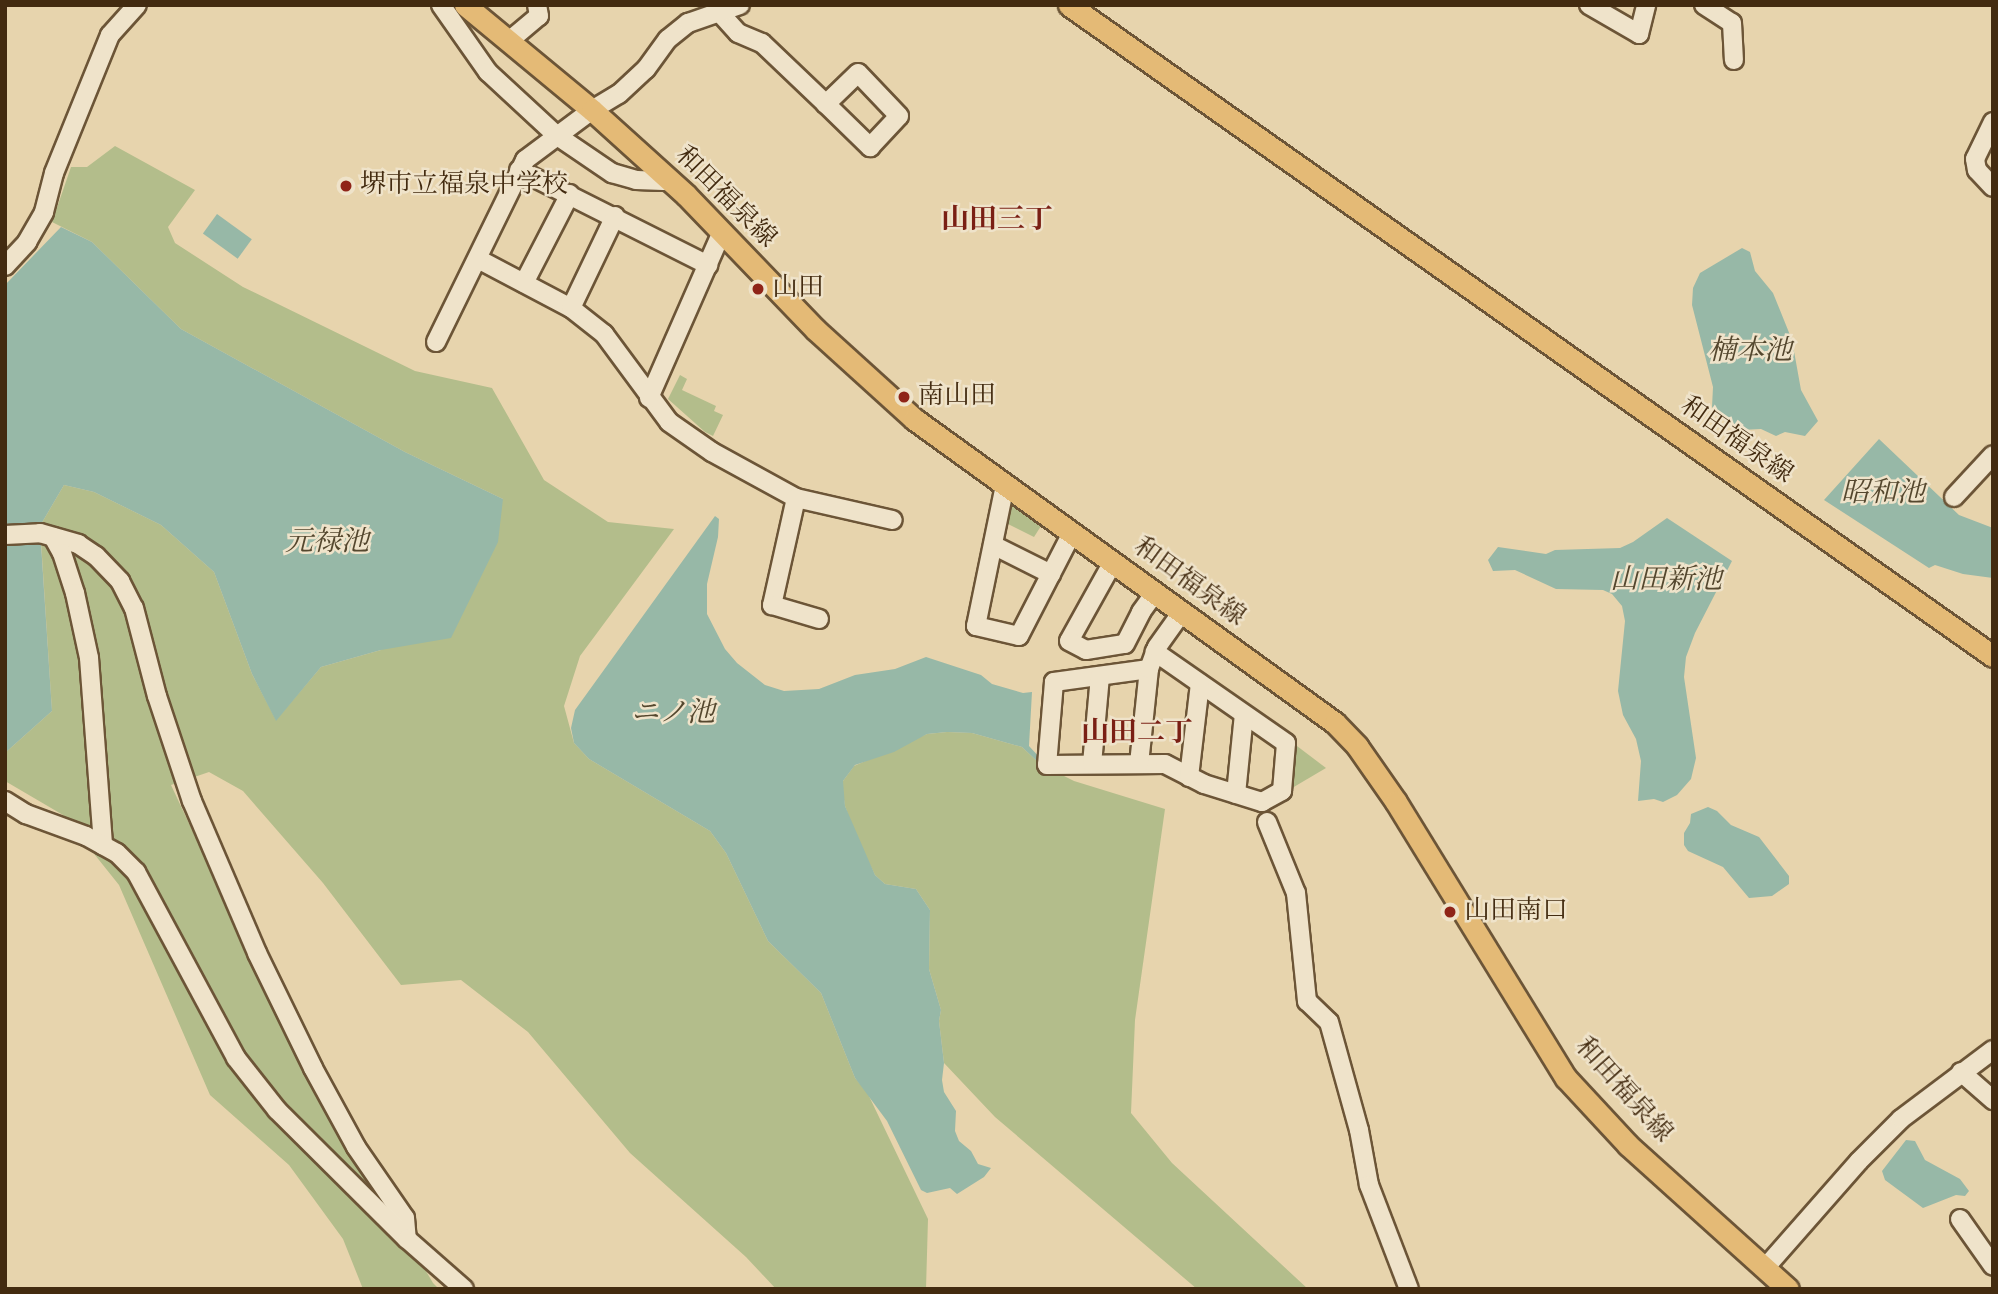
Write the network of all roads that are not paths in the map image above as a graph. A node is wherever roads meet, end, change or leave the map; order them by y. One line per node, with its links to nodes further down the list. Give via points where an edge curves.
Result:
1 (137, 5): 25 (street, via 110,35 54,173 44,212 27,242)
2 (441, 5): 16 (street, via 488,72)
3 (465, 5): 11 (main road, 和田福泉線)
4 (537, 5): 11 (street, via 538,16)
5 (740, 5): 10 (street)
6 (1069, 5): 44 (main road, 和田福泉線)
7 (1590, 5): 8 (street, via 1639,34)
8 (1646, 5)
9 (1704, 5): 12 (street, via 1732,23)
10 (720, 13): 13 (street, via 738,33 762,43); 14 (street, via 688,23 619,94)
11 (509, 41): 14 (main road, 和田福泉線)
12 (1734, 60)
13 (826, 104)
14 (592, 110): 16 (street); 18 (main road, 和田福泉線)
15 (1993, 122): 19 (street, via 1975,159 1977,170)
16 (556, 135): 17 (street); 18 (street, via 612,173 636,180)
17 (519, 170): 20 (street); 23 (street)
18 (670, 181): 22 (main road, 和田福泉線)
19 (1993, 187)
20 (570, 194): 21 (street); 26 (street)
21 (615, 216): 24 (street); 27 (street)
22 (722, 232): 24 (street); 31 (main road, 和田福泉線, via 816,330 906,412)
23 (478, 258): 26 (street); 28 (street)
24 (708, 265): 29 (street)
25 (5, 266)
26 (524, 283): 27 (street)
27 (570, 308): 29 (street, via 604,334)
28 (436, 342)
29 (649, 397): 33 (street, via 670,422 712,452)
30 (1993, 455): 32 (street)
31 (1005, 485): 35 (main road, 和田福泉線); 38 (street)
32 (1954, 497)
33 (796, 498): 34 (street); 43 (street, via 772,605)
34 (893, 520)
35 (1072, 533): 39 (main road, 和田福泉線); 40 (street)
36 (11, 535): 37 (street)
37 (53, 537): 55 (street, via 75,593 89,658); 60 (street, via 78,544 96,556 125,590 187,789 257,953 356,1147 405,1218)
38 (993, 545): 40 (street); 40 (street, via 976,626 1019,636)
39 (1113, 562): 41 (main road, 和田福泉線); 41 (street, via 1069,641 1086,650 1125,644)
40 (1051, 574)
41 (1155, 593): 42 (main road, 和田福泉線)
42 (1182, 612): 45 (street); 62 (main road, 和田福泉線, via 1318,710 1357,746 1566,1078 1628,1145)
43 (819, 619)
44 (1993, 656)
45 (1152, 660): 46 (street); 47 (street); 50 (street)
46 (1100, 676): 49 (street); 49 (street, via 1054,682 1047,765)
47 (1200, 684): 48 (street); 51 (street)
48 (1244, 714): 52 (street); 52 (street, via 1286,743 1282,791 1262,802)
49 (1091, 764): 50 (street)
50 (1139, 764): 51 (street, via 1165,764)
51 (1189, 777): 52 (street)
52 (1236, 793)
53 (5, 801): 55 (street)
54 (1267, 822): 64 (street, via 1296,893 1307,1001 1329,1022 1369,1185)
55 (103, 845): 60 (street, via 136,872 236,1058 277,1110)
56 (1993, 1050): 57 (street)
57 (1961, 1072): 58 (street); 62 (street, via 1893,1128)
58 (1993, 1100)
59 (1960, 1219): 61 (street)
60 (407, 1239): 63 (street)
61 (1990, 1254)
62 (1765, 1268): 65 (main road, 和田福泉線)
63 (464, 1289)
64 (1409, 1289)
65 (1788, 1289)

